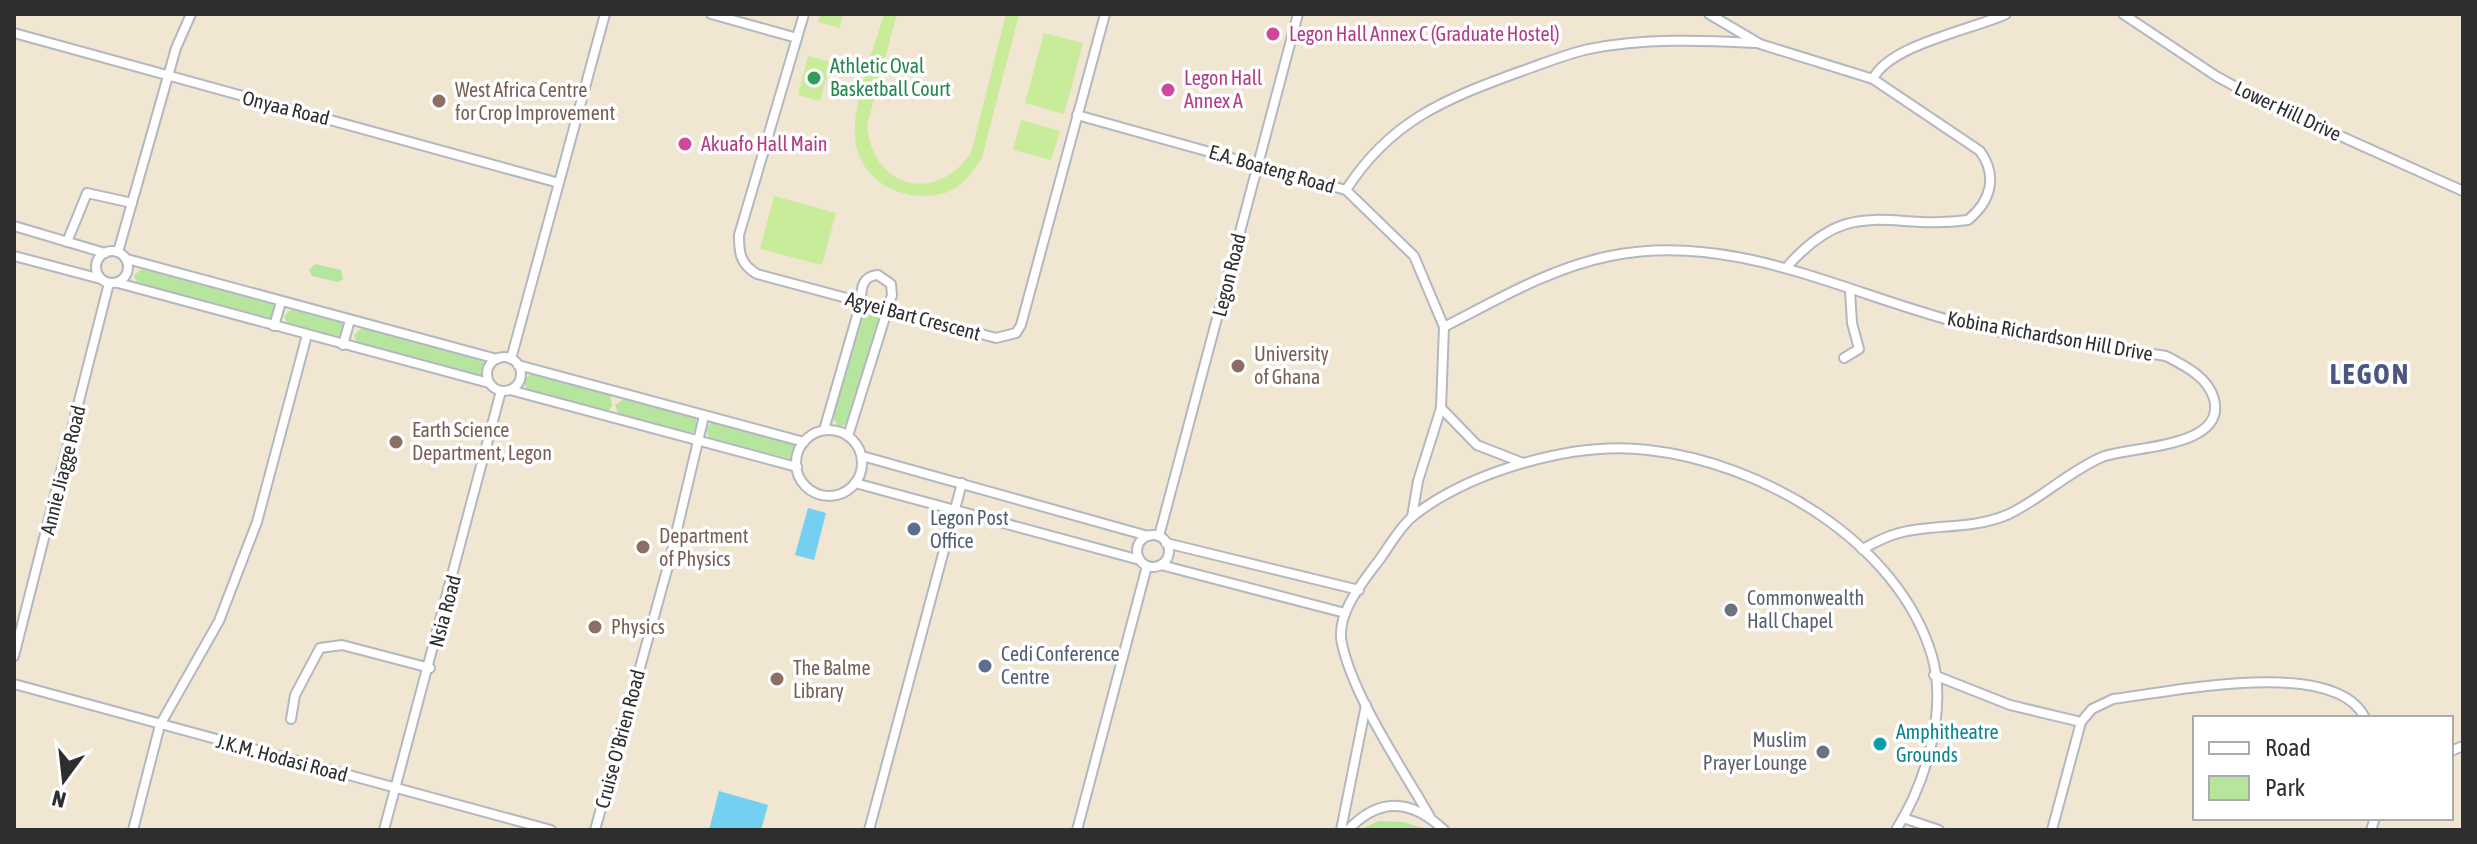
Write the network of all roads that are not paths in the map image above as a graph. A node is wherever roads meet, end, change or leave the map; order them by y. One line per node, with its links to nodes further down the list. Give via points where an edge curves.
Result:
1 (191, 14): 13 (street)
2 (605, 14): 17 (street)
3 (711, 14): 11 (street)
4 (804, 14): 11 (street, Agyei Bart Crescent)
5 (1105, 14): 15 (street, Agyei Bart Crescent)
6 (1298, 14): 16 (street, Legon Road)
7 (1709, 14): 12 (street)
8 (2006, 14): 14 (street, via 1903,52 1884,63)
9 (2123, 14): 19 (street, Lower Hill Drive, via 2258,99)
10 (14, 33): 13 (street, Onyaa Road)
11 (797, 38): 31 (street, Agyei Bart Crescent, via 739,235 739,252 745,266 757,274)
12 (1760, 44): 14 (street); 18 (street, via 1671,41 1589,49 1548,62 1428,108 1378,147)
13 (169, 78): 17 (street, Onyaa Road); 20 (street)
14 (1873, 79): 27 (street, via 1980,151 1991,178 1989,196 1968,220 1843,223 1814,239)
15 (1077, 115): 16 (street, E.A. Boateng Road); 32 (street, Agyei Bart Crescent, via 1016,333 996,338)
16 (1257, 164): 18 (street, E.A. Boateng Road); 57 (street, Legon Road)
17 (559, 183): 40 (street)
18 (1346, 190): 35 (street, E.A. Boateng Road, via 1414,256)
19 (2463, 191)
20 (132, 203): 22 (street, via 87,193); 23 (street)
21 (14, 226): 22 (street)
22 (67, 242): 24 (street)
23 (118, 252): 24 (street); 26 (street)
24 (105, 253): 28 (street, via 96,265)
25 (14, 256): 28 (street)
26 (127, 259): 28 (street, via 128,270); 30 (street)
27 (1786, 268): 29 (street, Kobina Richardson Hill Drive); 35 (street, Kobina Richardson Hill Drive, via 1724,254 1613,255 1523,286)
28 (110, 282): 34 (street); 63 (street, Annie Jiagge Road)
29 (1850, 291): 38 (street, via 1859,349); 58 (street, Kobina Richardson Hill Drive, via 1981,328 2166,356 2205,383 2215,405 2201,433 2106,455 2008,514 1956,528 1898,533)
30 (281, 302): 33 (street); 34 (street)
31 (861, 302): 32 (street, Agyei Bart Crescent); 32 (street, via 864,281 878,275 893,289); 45 (street)
32 (886, 308): 46 (street)
33 (350, 320): 37 (street); 39 (street)
34 (274, 326): 36 (street)
35 (1444, 327): 43 (street, E.A. Boateng Road)
36 (307, 335): 37 (street); 71 (street, via 242,565 207,644)
37 (343, 345): 41 (street)
38 (1844, 358)
39 (497, 359): 40 (street); 41 (street, via 488,367)
40 (514, 362): 42 (street, via 520,377); 44 (street)
41 (489, 383): 42 (street)
42 (506, 391): 47 (street); 64 (street, Nsia Road)
43 (1441, 408): 50 (street, via 1477,445); 55 (street, E.A. Boateng Road)
44 (704, 416): 47 (street, Cruise O'Brien Road); 48 (street)
45 (824, 430): 46 (street); 48 (street)
46 (848, 436): 49 (street)
47 (698, 441): 51 (street); 78 (street, Cruise O'Brien Road)
48 (804, 442): 51 (street)
49 (862, 456): 52 (street); 53 (street)
50 (1523, 463): 55 (street, via 1468,483); 58 (street, via 1586,451 1645,449 1701,459 1797,499)
51 (797, 467): 52 (street, via 803,483 822,495 843,493)
52 (855, 483): 54 (street)
53 (962, 483): 54 (street); 56 (street)
54 (955, 510): 59 (street); 79 (street)
55 (1412, 517): 61 (street)
56 (1148, 536): 57 (street); 59 (street, via 1138,546)
57 (1163, 540): 60 (street, via 1169,553); 61 (street)
58 (1862, 549): 65 (street, via 1903,598 1932,656)
59 (1144, 563): 60 (street); 80 (street)
60 (1161, 565): 62 (street)
61 (1359, 590): 62 (street)
62 (1345, 613): 67 (street, via 1341,644)
63 (14, 656)
64 (430, 668): 69 (street, via 342,645 320,648 295,695); 72 (street, Nsia Road)
65 (1934, 675): 70 (street, via 2010,705); 74 (street, via 1935,719)
66 (14, 684): 71 (street, J.K.M. Hodasi Road)
67 (1367, 705): 73 (street); 81 (street)
68 (2364, 716): 70 (street, via 2359,706 2332,688 2283,681 2113,699 2092,709)
69 (291, 719)
70 (2081, 722): 86 (street)
71 (160, 725): 72 (street, J.K.M. Hodasi Road); 75 (street)
72 (396, 788): 76 (street, Nsia Road); 77 (street, J.K.M. Hodasi Road)
73 (1430, 817): 82 (street, via 1417,809 1379,808 1364,813); 83 (street)
74 (1903, 818): 84 (street); 85 (street)
75 (133, 830)
76 (384, 830)
77 (551, 830)
78 (595, 830)
79 (869, 830)
80 (1077, 830)
81 (1341, 830)
82 (1348, 830)
83 (1444, 830)
84 (1896, 830)
85 (1939, 830)
86 (2052, 830)

